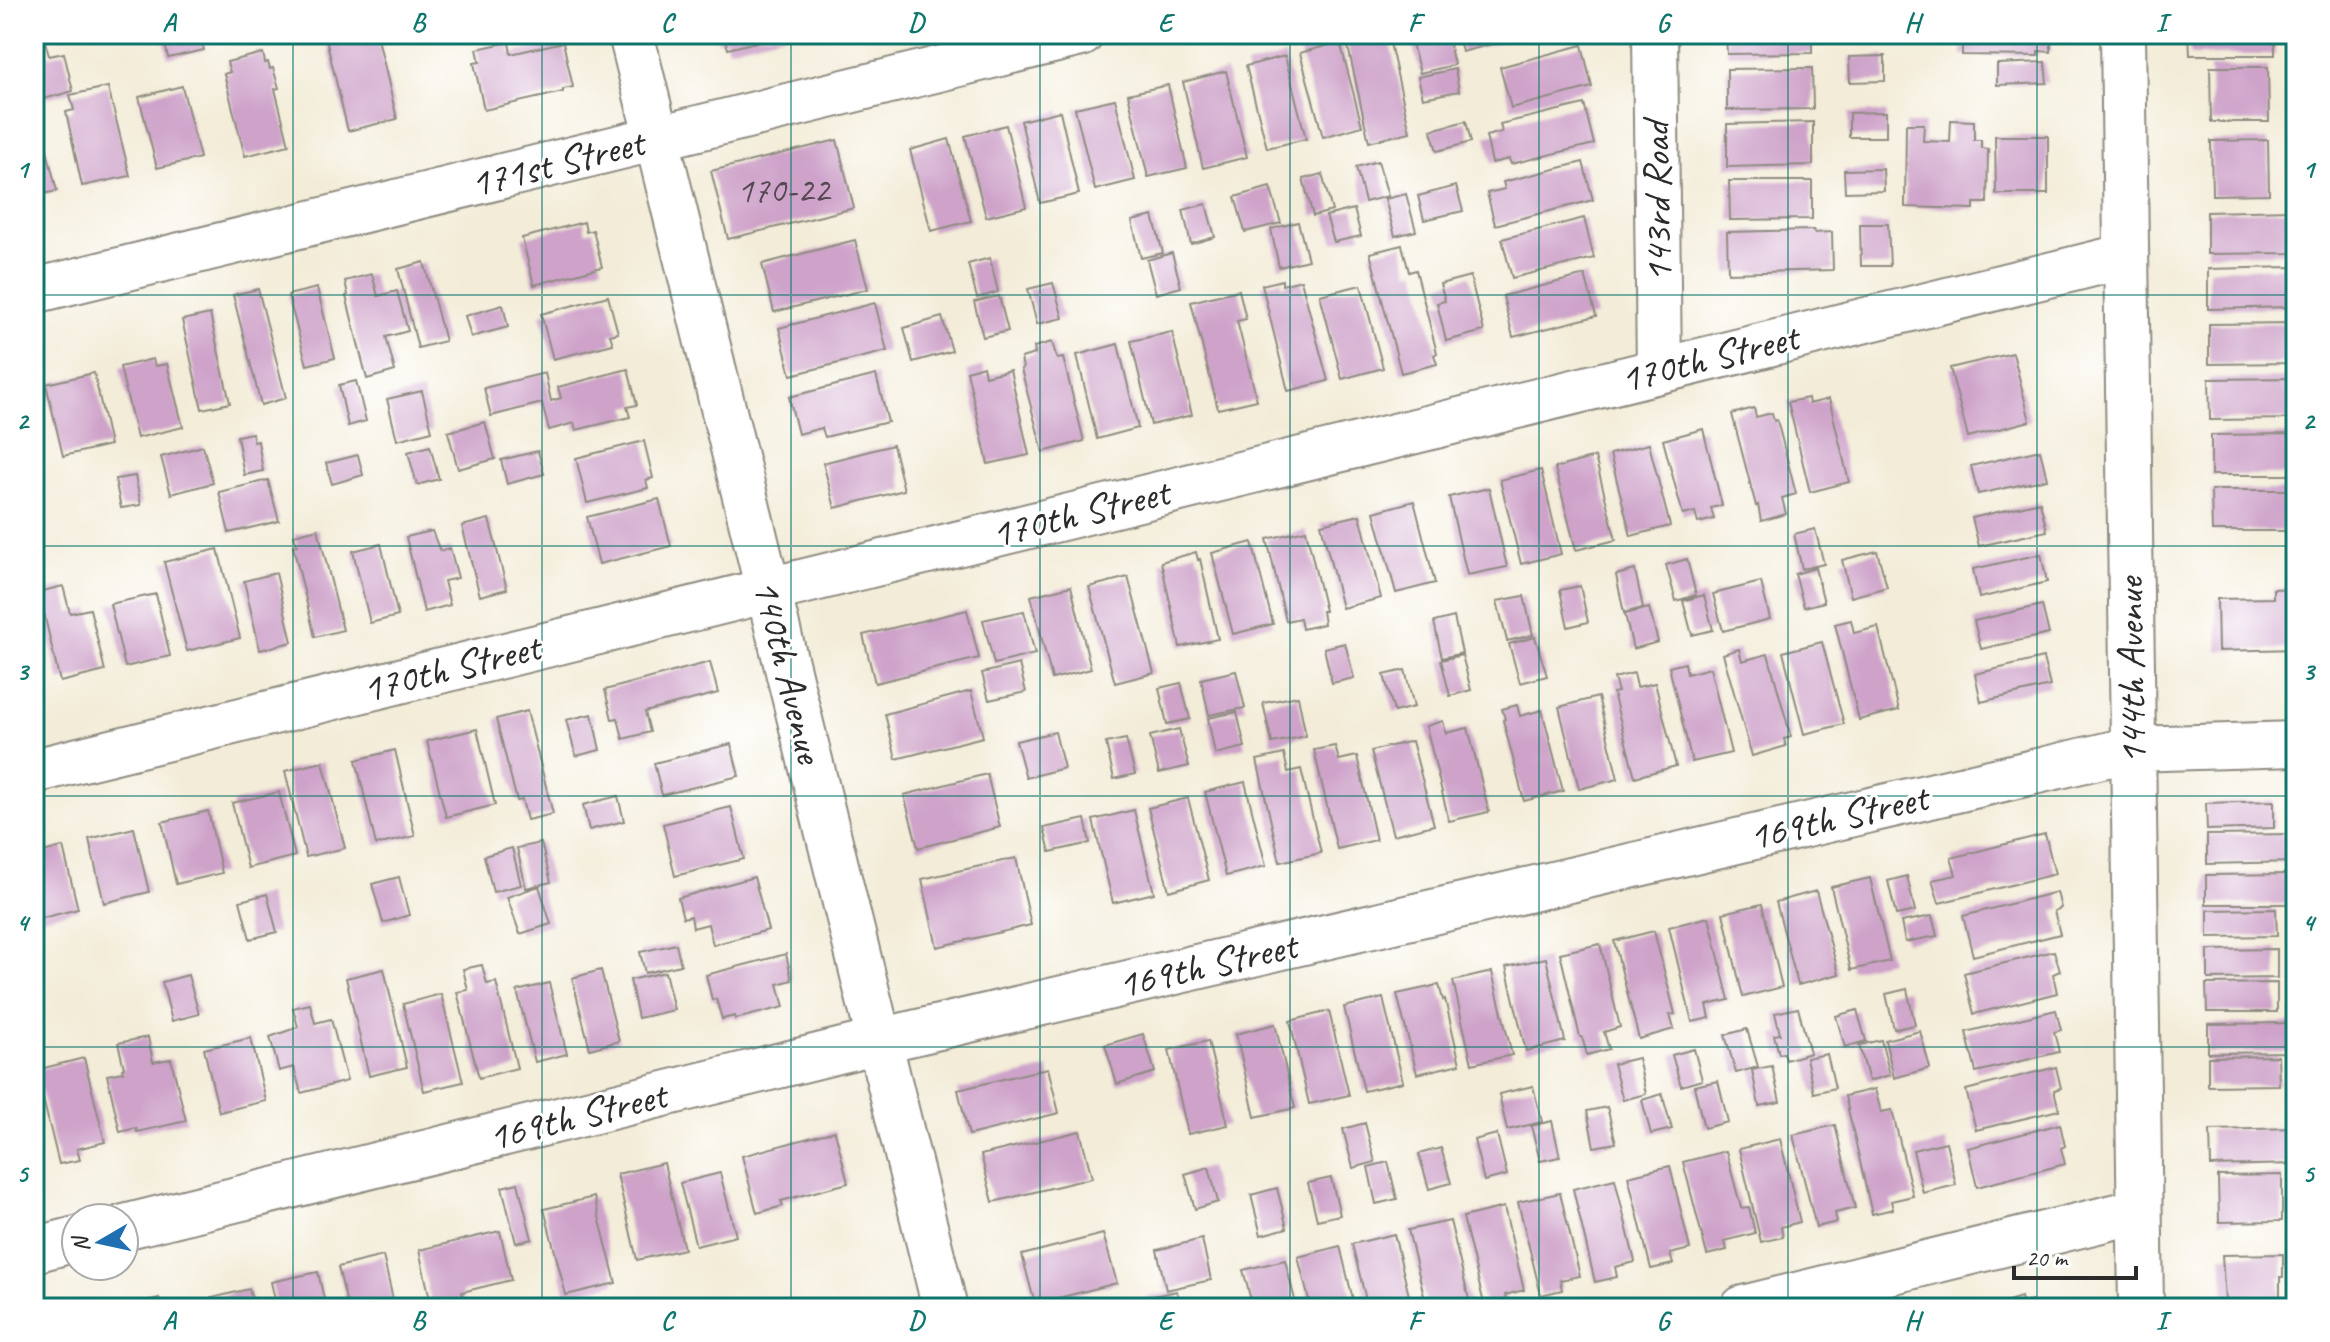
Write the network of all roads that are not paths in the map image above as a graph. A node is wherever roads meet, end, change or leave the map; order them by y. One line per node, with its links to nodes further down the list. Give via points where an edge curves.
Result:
1 (631, 34): 5 (street, 140th Avenue)
2 (1081, 34): 5 (street, 171st Street)
3 (1655, 34): 8 (street, 143rd Road)
4 (2123, 34): 6 (street, 144th Avenue)
5 (657, 139): 7 (street, 171st Street); 9 (street, 140th Avenue)
6 (2126, 256): 8 (street, 170th Street); 11 (street, 144th Avenue)
7 (34, 291)
8 (1659, 371): 9 (street, 170th Street)
9 (768, 589): 12 (street, 170th Street); 13 (street, 140th Avenue)
10 (2296, 744): 11 (street, 169th Street)
11 (2132, 749): 13 (street, 169th Street); 14 (street, 144th Avenue)
12 (34, 771)
13 (879, 1041): 15 (street, 169th Street); 18 (street, 140th Avenue)
14 (2138, 1211): 19 (street); 20 (street, 144th Avenue)
15 (140, 1223)
16 (60, 1243): 17 (street)
17 (34, 1250)
18 (945, 1308)
19 (1743, 1308)
20 (2141, 1308)

